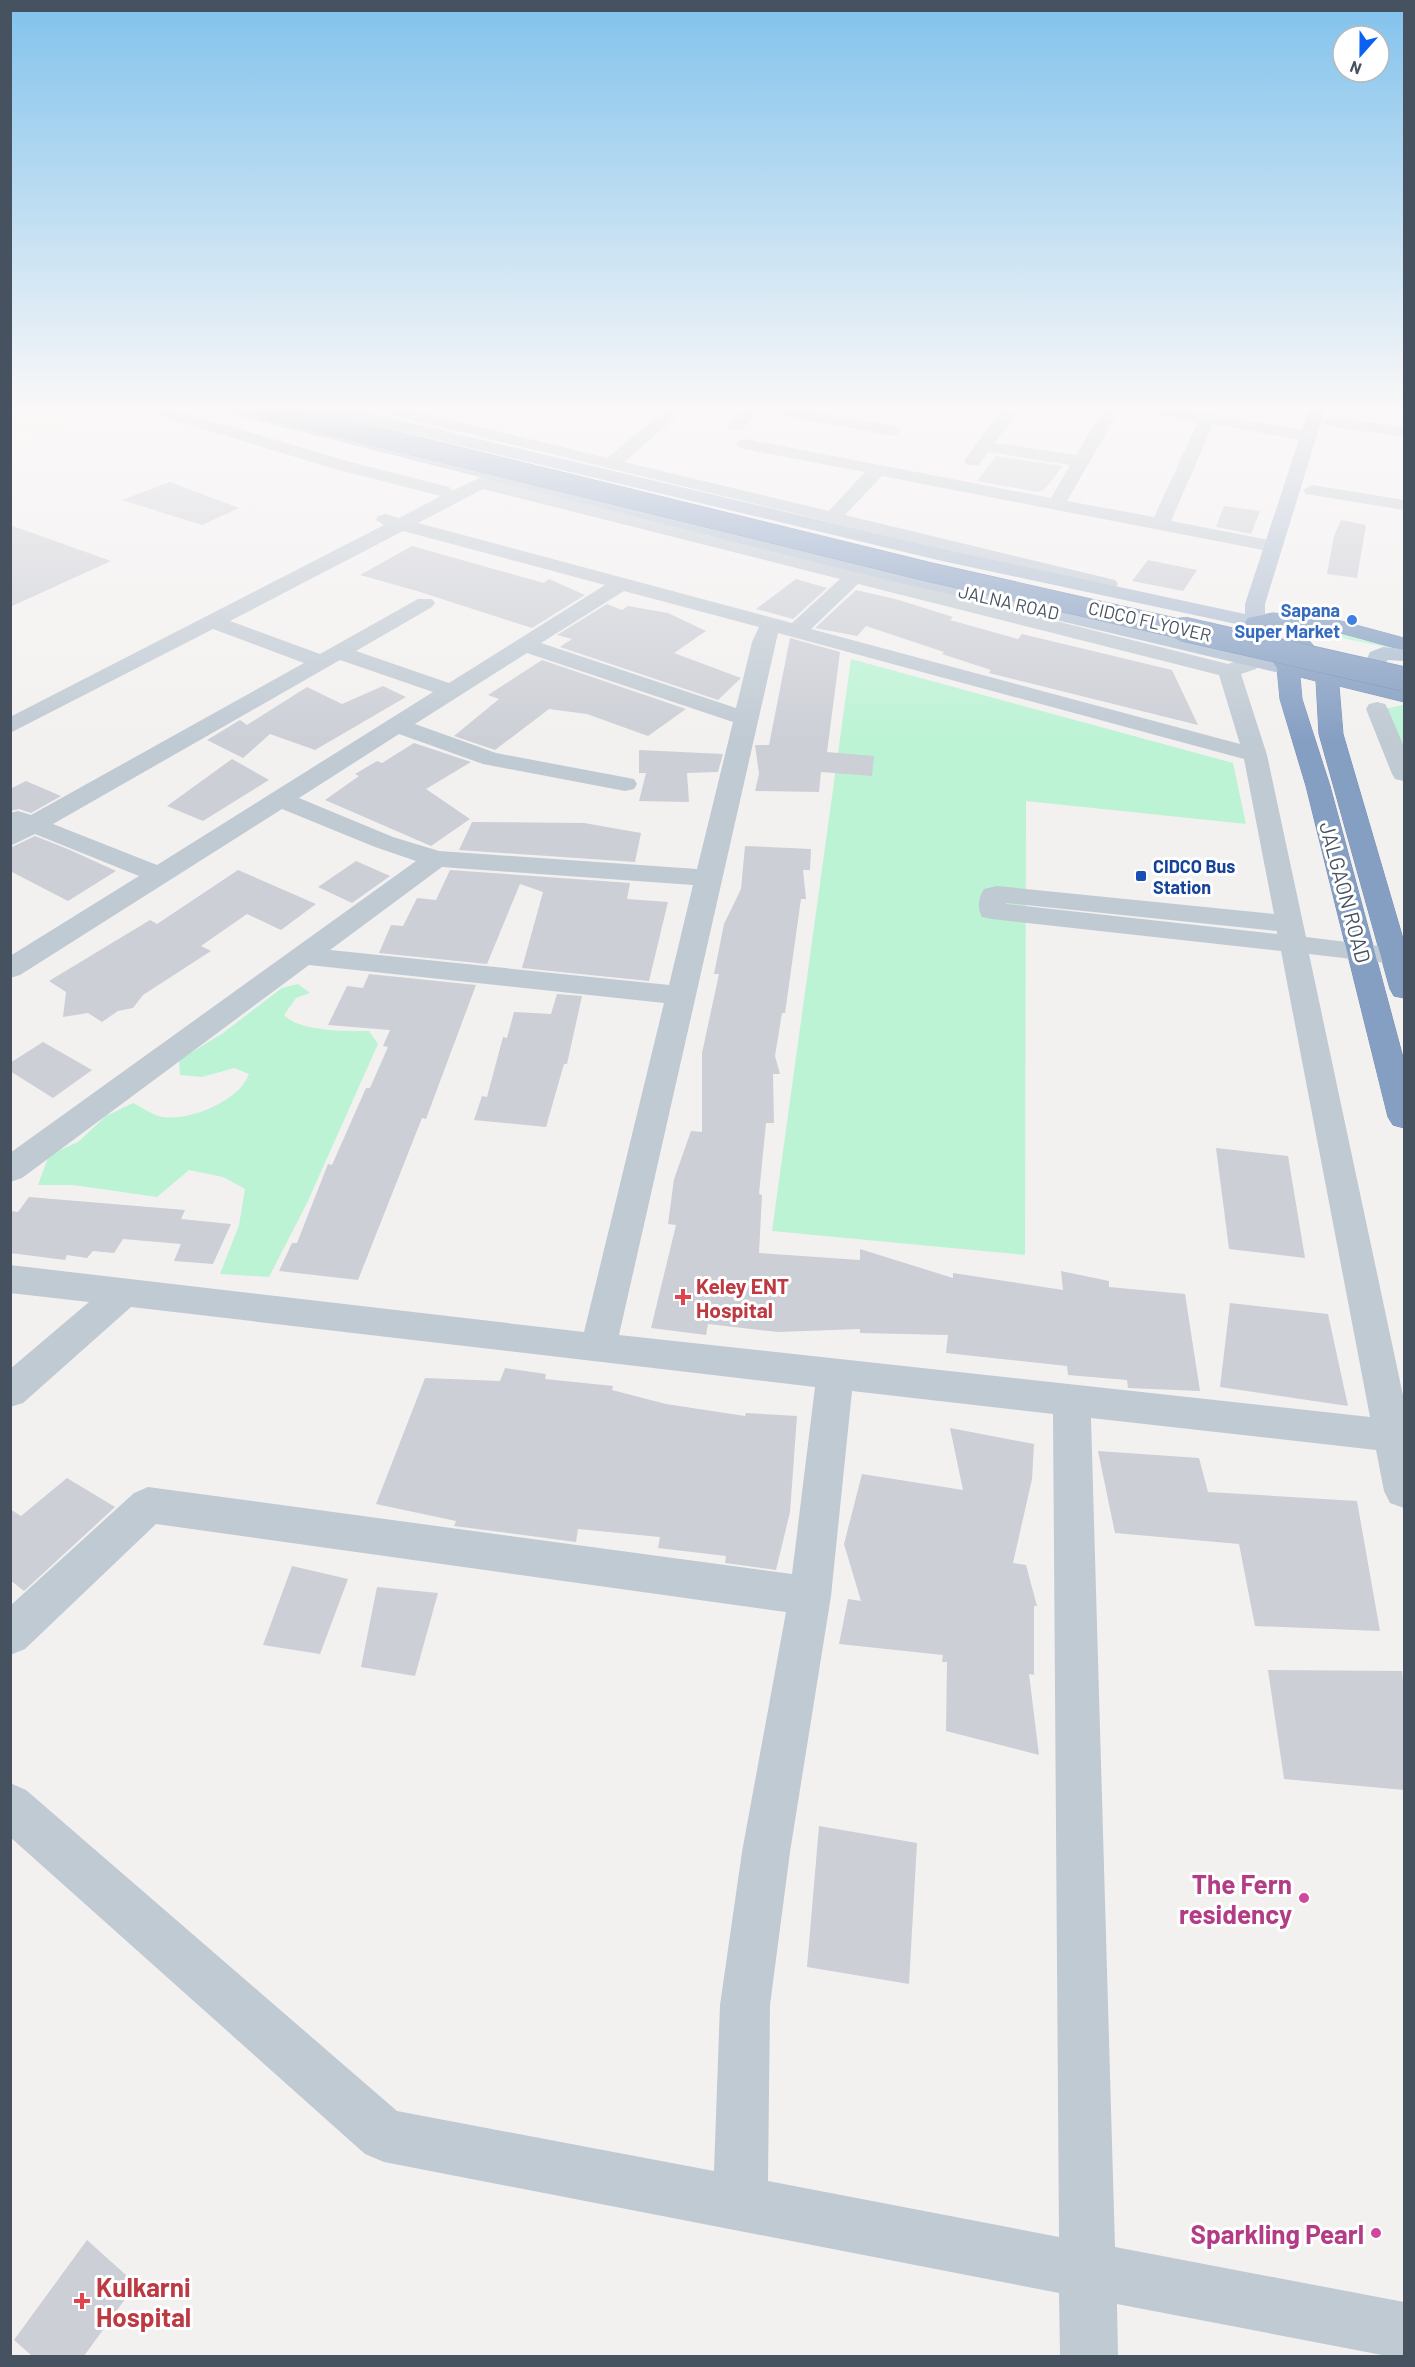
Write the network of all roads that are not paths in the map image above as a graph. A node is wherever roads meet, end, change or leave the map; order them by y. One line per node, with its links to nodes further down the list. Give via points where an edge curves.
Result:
1 (398, 519): 12 (street)
2 (399, 519): 12 (street)
3 (642, 519): 15 (street)
4 (661, 519): 27 (main road, JALNA ROAD)
5 (714, 519): 31 (highway, CIDCO FLYOVER, bridge)
6 (748, 519): 28 (highway, CIDCO FLYOVER, via 897,556)
7 (795, 519): 21 (main road, via 953,558)
8 (843, 519): 17 (street)
9 (1136, 519): 13 (street)
10 (1162, 519): 13 (street)
11 (1281, 519): 14 (main road)
12 (394, 522): 16 (street); 20 (street); 34 (street)
13 (1160, 524): 14 (street)
14 (1273, 546): 21 (main road, via 1255,604)
15 (854, 577): 22 (street); 27 (street)
16 (621, 584): 22 (street); 24 (street)
17 (1108, 584)
18 (425, 603): 26 (street)
19 (1280, 608): 21 (highway); 23 (highway, via 1319,624); 30 (highway)
20 (213, 622): 26 (street); 37 (street)
21 (1255, 622): 29 (highway)
22 (784, 628): 35 (street, via 763,642); 38 (street)
23 (1404, 644)
24 (525, 645): 32 (street); 35 (street)
25 (1404, 655): 33 (main road, via 1383,653 1376,658 1373,683)
26 (331, 657): 32 (street); 42 (street)
27 (1242, 666): 29 (main road, JALNA ROAD); 38 (street)
28 (1404, 667)
29 (1288, 668): 30 (highway, JALNA ROAD); 47 (highway, JALGAON ROAD, via 1291,699)
30 (1327, 676): 33 (highway, JALNA ROAD); 48 (highway, JALGAON ROAD, via 1331,734)
31 (1404, 679)
32 (451, 691): 36 (street)
33 (1388, 698): 39 (street)
34 (10, 712)
35 (745, 718): 45 (street)
36 (397, 725): 40 (street, via 491,759); 41 (street)
37 (10, 726)
38 (1255, 755): 46 (street)
39 (1404, 774)
40 (625, 784)
41 (280, 799): 43 (street); 44 (street)
42 (18, 827): 44 (street)
43 (436, 860): 45 (street); 49 (street)
44 (159, 875): 50 (street)
45 (708, 878): 52 (street)
46 (1292, 935): 46 (street, via 992,911 993,895 997,894); 47 (street); 61 (street)
47 (1362, 951): 48 (street); 53 (highway, JALGAON ROAD)
48 (1395, 955): 51 (highway, JALGAON ROAD)
49 (306, 956): 52 (street); 54 (street)
50 (10, 969)
51 (1404, 989)
52 (680, 995): 57 (street)
53 (1404, 1117)
54 (10, 1170)
55 (10, 1279): 56 (street)
56 (124, 1292): 57 (street); 59 (street)
57 (598, 1348): 58 (street)
58 (835, 1375): 60 (street); 63 (street)
59 (10, 1392)
60 (1072, 1400): 61 (street); 67 (street)
61 (1399, 1437): 62 (street)
62 (1404, 1491)
63 (810, 1596): 64 (street, via 148,1505); 66 (street, via 766,1852 745,2006)
64 (10, 1635)
65 (10, 1806): 66 (street, via 384,2135)
66 (740, 2203): 67 (street)
67 (1087, 2269): 68 (street); 69 (street)
68 (1404, 2331)
69 (1089, 2356)

